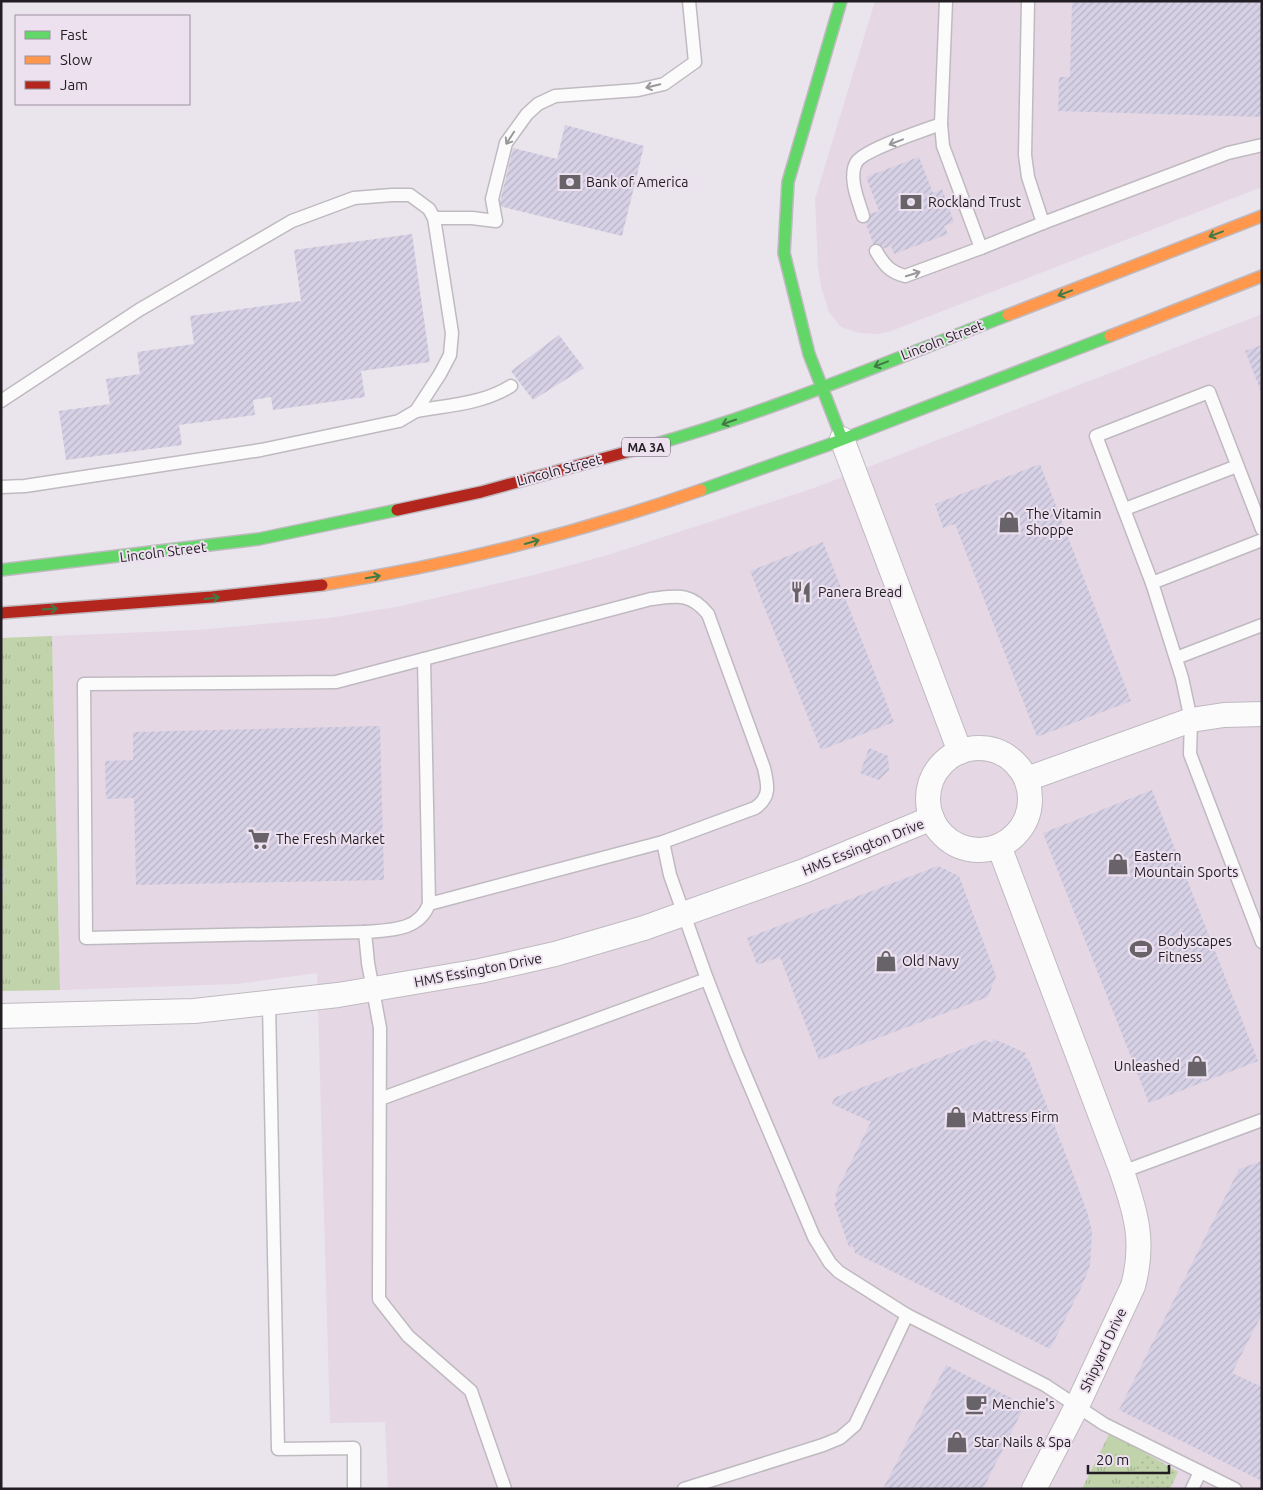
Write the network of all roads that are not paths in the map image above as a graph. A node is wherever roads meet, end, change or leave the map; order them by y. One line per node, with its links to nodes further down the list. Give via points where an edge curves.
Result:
1 (689, 1): 9 (lane, one-way to 9, via 695,62 664,84 638,90 555,96 538,104 526,114 506,143 492,199 496,221)
2 (841, 1): 15 (main road, via 792,164 785,222 784,252 809,354)
3 (946, 1): 5 (lane)
4 (1028, 1): 10 (lane, via 1024,155)
5 (941, 124): 7 (lane, one-way to 7, via 867,153 856,162 853,175); 11 (lane, via 943,146)
6 (1262, 145): 10 (lane, via 1228,153)
7 (863, 216)
8 (1262, 216): 15 (main road, Lincoln Street / MA 3A, one-way to 15)
9 (434, 218): 16 (lane, via 410,195 392,195 354,198 292,221 139,310); 17 (lane, via 452,332 450,355)
10 (1043, 223): 11 (lane)
11 (981, 248): 12 (lane, one-way to 11, via 886,267 905,276)
12 (876, 251)
13 (1262, 276): 18 (main road)
14 (510, 386): 17 (lane, via 477,401)
15 (822, 387): 18 (main road); 24 (main road, Lincoln Street / MA 3A, one-way to 24, via 690,435 481,492 382,515 259,539)
16 (1, 402)
17 (416, 411): 20 (lane, via 399,421 260,450)
18 (842, 439): 26 (main road, one-way to 18, via 194,600 418,569 608,521); 32 (street)
19 (1237, 466): 21 (lane); 21 (lane, via 1209,392 1096,436); 22 (lane)
20 (1, 487)
21 (1125, 509): 25 (lane)
22 (1262, 529)
23 (1262, 540): 25 (lane)
24 (1, 570)
25 (1152, 583): 28 (lane)
26 (1, 613)
27 (1262, 625): 28 (lane)
28 (1176, 658): 31 (lane)
29 (424, 659): 35 (lane, via 651,599 676,596 699,603 708,614 764,768 768,790 766,798 755,808); 37 (lane); 39 (lane, via 336,682 84,684 86,938)
30 (1262, 714): 31 (street)
31 (1190, 720): 33 (street); 40 (lane, via 1190,754)
32 (960, 752): 33 (street, via 975,748 991,749 1006,755); 34 (street, via 945,761 934,775 929,792)
33 (1027, 779): 36 (street, via 1031,795 1023,826)
34 (932, 818): 36 (street, via 948,839 964,847 982,850); 38 (street, HMS Essington Drive, via 804,872)
35 (663, 842): 37 (lane); 38 (lane, via 670,875)
36 (999, 846): 47 (street, Shipyard Drive)
37 (429, 904): 39 (lane, via 422,916 410,925)
38 (684, 914): 41 (lane); 42 (street, HMS Essington Drive, via 555,954)
39 (365, 932): 42 (lane)
40 (1262, 942)
41 (707, 978): 45 (lane); 48 (lane, via 736,1053 823,1252 839,1272)
42 (373, 990): 43 (street, HMS Essington Drive); 45 (lane, via 380,1028)
43 (269, 1004): 44 (street, HMS Essington Drive, via 194,1011); 51 (lane, via 278,1449 354,1448)
44 (1, 1016)
45 (380, 1098): 52 (lane, via 379,1299 408,1336 471,1391)
46 (1262, 1120): 47 (lane)
47 (1122, 1172): 49 (street, Shipyard Drive, via 1138,1224 1138,1266 1133,1286)
48 (907, 1315): 49 (lane, via 1045,1385); 53 (lane, via 855,1425 848,1432 823,1446)
49 (1077, 1406): 50 (lane, via 1104,1424); 54 (street, Shipyard Drive)
50 (1200, 1472): 55 (lane); 56 (lane)
51 (354, 1489)
52 (505, 1489)
53 (684, 1489)
54 (1034, 1489)
55 (1192, 1489)
56 (1235, 1489)

